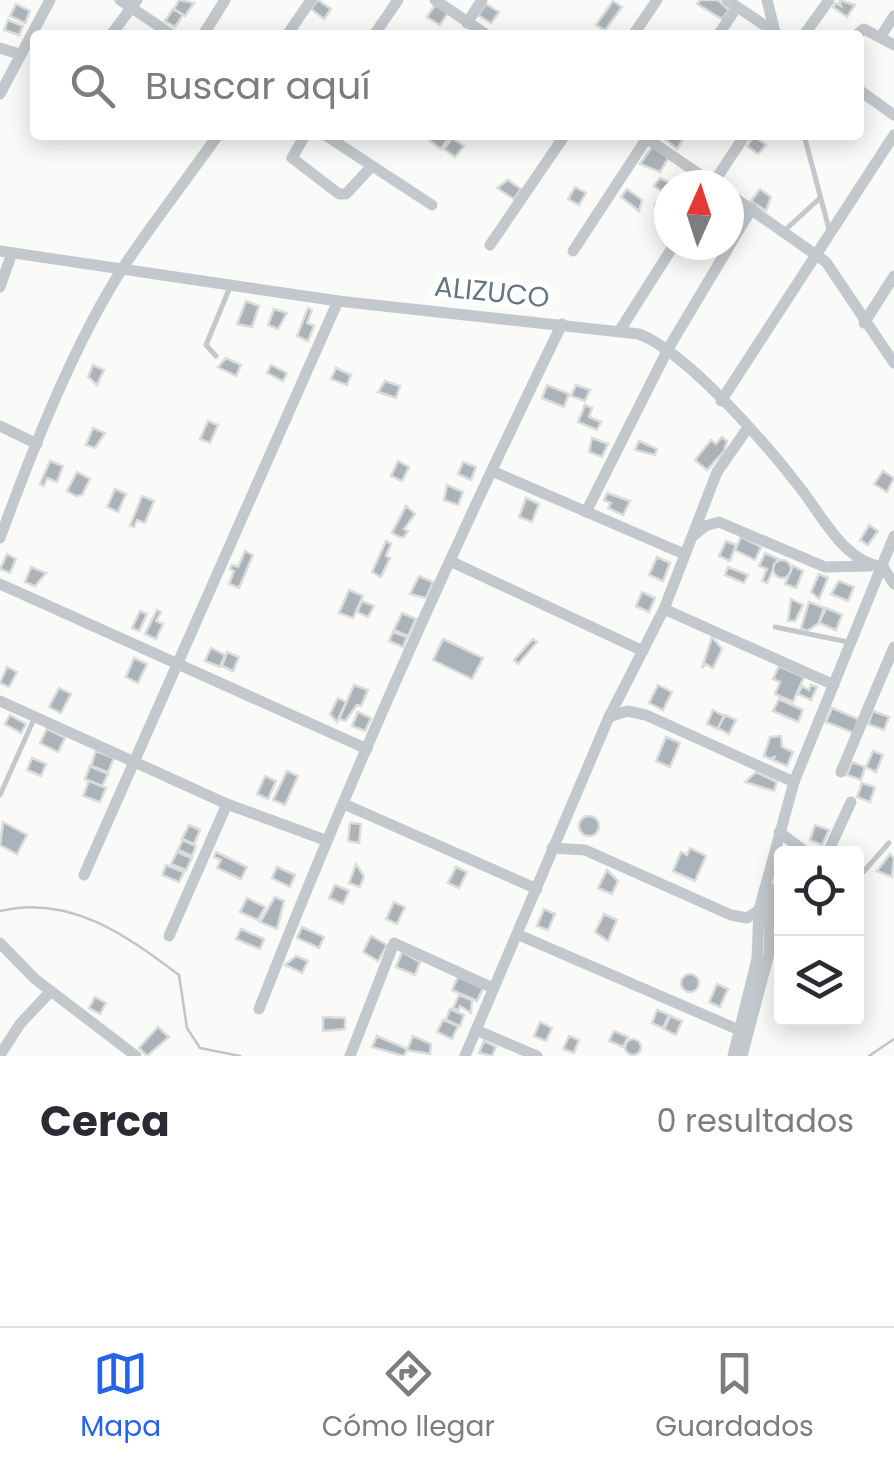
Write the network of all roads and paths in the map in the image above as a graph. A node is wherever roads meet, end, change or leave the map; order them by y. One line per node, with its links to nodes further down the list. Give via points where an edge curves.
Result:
1 (50, 0): 14 (street)
2 (225, 0): 17 (street)
3 (311, 0): 18 (street)
4 (398, 0): 19 (street)
5 (435, 0): 13 (street)
6 (482, 0): 13 (street)
7 (657, 0): 21 (street)
8 (767, 0): 24 (street)
9 (829, 0): 25 (street)
10 (130, 2): 15 (street); 16 (street)
11 (732, 4): 22 (street); 23 (street)
12 (894, 16): 28 (street)
13 (468, 23): 20 (street)
14 (33, 30)
15 (114, 30)
16 (166, 30)
17 (205, 30)
18 (290, 30)
19 (377, 30)
20 (479, 30)
21 (636, 30)
22 (720, 30)
23 (771, 30)
24 (776, 30)
25 (808, 30)
26 (863, 30): 28 (street)
27 (30, 36): 31 (street)
28 (881, 36): 29 (street)
29 (894, 45)
30 (0, 48): 31 (street)
31 (20, 54): 33 (street)
32 (864, 93): 34 (street)
33 (0, 94)
34 (894, 114)
35 (894, 136): 52 (street)
36 (214, 140): 58 (street)
37 (302, 140): 44 (street, via 292,158 339,194)
38 (332, 140): 44 (street)
39 (562, 140): 53 (street)
40 (643, 140): 54 (street)
41 (651, 140): 45 (street)
42 (742, 140): 46 (street)
43 (805, 140): 47 (lane)
44 (371, 167): 49 (street)
45 (692, 170)
46 (723, 170)
47 (818, 199): 51 (lane); 52 (lane)
48 (744, 203): 50 (street)
49 (432, 205)
50 (752, 208): 51 (street); 66 (street)
51 (784, 230): 56 (street)
52 (830, 234): 56 (street)
53 (490, 246)
54 (573, 250)
55 (6, 252): 58 (street, ALIZUCO); 61 (street)
56 (817, 254): 63 (street); 69 (street)
57 (664, 260): 65 (street)
58 (124, 267): 60 (street, ALIZUCO); 72 (street)
59 (894, 276): 63 (street)
60 (231, 284): 62 (street, ALIZUCO); 67 (lane, via 206,345)
61 (0, 287)
62 (338, 300): 64 (street, ALIZUCO); 88 (street)
63 (864, 323): 68 (street)
64 (562, 324): 65 (street, ALIZUCO); 73 (street)
65 (620, 330): 66 (street, ALIZUCO)
66 (668, 349): 69 (street, ALIZUCO); 74 (street)
67 (216, 356)
68 (894, 362)
69 (721, 401): 71 (street, ALIZUCO)
70 (0, 426): 72 (street)
71 (747, 429): 77 (street, via 717,472); 80 (street, ALIZUCO, via 802,489 830,532)
72 (37, 444): 76 (street)
73 (492, 471): 74 (street); 79 (street)
74 (586, 512): 78 (street)
75 (894, 536): 80 (street)
76 (0, 538)
77 (690, 539): 78 (street); 80 (street, via 719,522 825,567)
78 (684, 554): 83 (street)
79 (450, 562): 87 (street); 93 (street)
80 (877, 566): 82 (street, ALIZUCO); 85 (street)
81 (0, 584): 88 (street)
82 (894, 584)
83 (664, 610): 87 (street); 89 (street)
84 (775, 626): 85 (lane)
85 (850, 642): 89 (street)
86 (894, 647): 95 (street)
87 (643, 651): 91 (street)
88 (176, 665): 93 (street); 94 (street)
89 (834, 685): 96 (street)
90 (0, 702): 92 (street)
91 (610, 717): 96 (street, via 646,715); 106 (street)
92 (34, 719): 94 (street); 97 (lane)
93 (367, 749): 100 (street)
94 (132, 764): 99 (street); 108 (street)
95 (841, 772)
96 (794, 782): 101 (street)
97 (0, 795)
98 (851, 802): 105 (street)
99 (227, 804): 102 (street); 113 (street)
100 (344, 804): 102 (street); 110 (street)
101 (779, 832): 104 (street); 109 (street)
102 (326, 840): 117 (street)
103 (889, 843): 107 (lane)
104 (797, 846)
105 (832, 846)
106 (552, 848): 110 (street); 111 (street, via 585,850 731,915 747,918)
107 (864, 871)
108 (84, 875)
109 (768, 879): 111 (street); 126 (street, via 770,953)
110 (537, 889): 112 (street)
111 (760, 910): 119 (street, via 757,959)
112 (519, 934): 115 (street); 119 (street)
113 (169, 936)
114 (0, 942): 116 (street)
115 (493, 988): 118 (street); 122 (street, via 391,945)
116 (51, 991): 120 (street); 121 (street)
117 (259, 1009)
118 (476, 1030): 123 (street); 124 (street)
119 (739, 1030): 125 (street)
120 (0, 1056)
121 (136, 1056)
122 (350, 1056)
123 (465, 1056)
124 (536, 1056)
125 (733, 1056)
126 (742, 1056)

